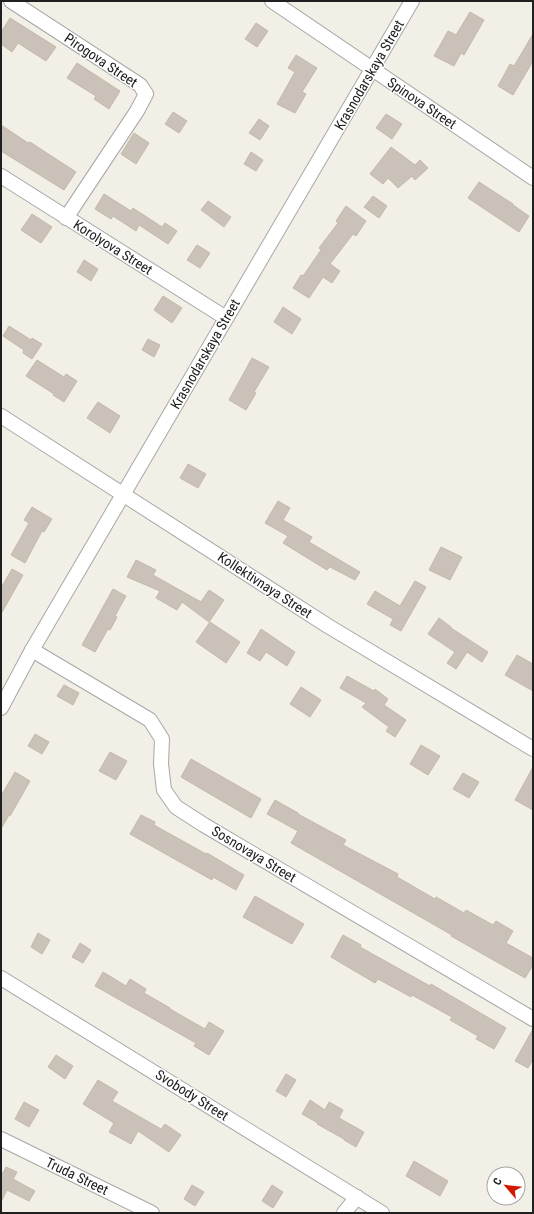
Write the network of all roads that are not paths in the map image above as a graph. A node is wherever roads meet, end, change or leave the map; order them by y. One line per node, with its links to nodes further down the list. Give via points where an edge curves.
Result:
1 (11, 1): 7 (street, Pirogova Street, via 140,85 146,94)
2 (272, 1): 4 (street, Spinova Street)
3 (412, 1): 4 (street, Krasnodarskaya Street)
4 (372, 70): 6 (street, Spinova Street); 8 (street, Krasnodarskaya Street)
5 (1, 176): 7 (street, Korolyova Street)
6 (533, 178)
7 (66, 218): 8 (street, Korolyova Street)
8 (226, 318): 10 (street, Krasnodarskaya Street)
9 (1, 416): 10 (street, Kollektivnaya Street)
10 (123, 494): 11 (street, Krasnodarskaya Street); 13 (street, Kollektivnaya Street, via 328,626)
11 (32, 650): 12 (street, Krasnodarskaya Street); 15 (street, Sosnovaya Street, via 150,720 162,739 164,790 176,806)
12 (3, 700)
13 (533, 749)
14 (1, 978): 17 (street, Svobody Street)
15 (533, 1019)
16 (1, 1139): 18 (street, Truda Street)
17 (357, 1197): 19 (street); 20 (street, Svobody Street)
18 (152, 1213)
19 (344, 1213)
20 (382, 1213)

